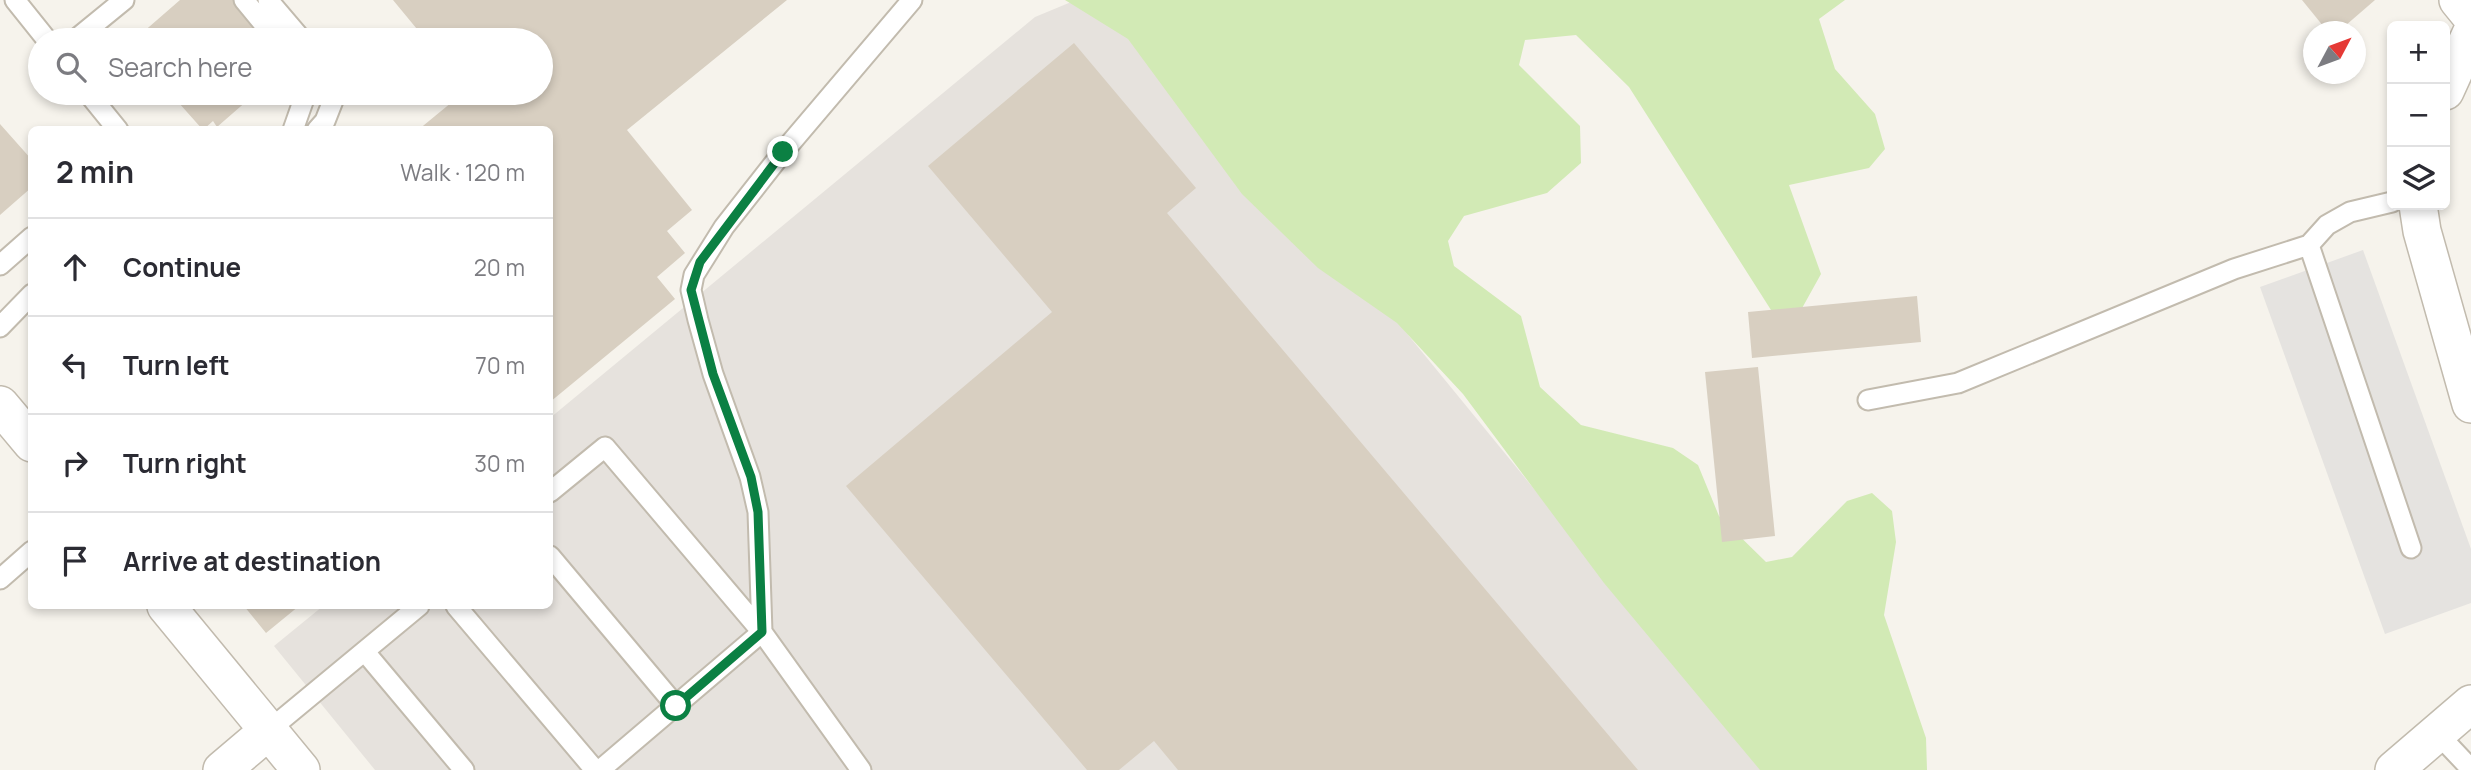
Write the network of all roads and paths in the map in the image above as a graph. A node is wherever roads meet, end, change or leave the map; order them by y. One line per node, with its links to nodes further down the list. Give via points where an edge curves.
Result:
1 (15, 0): 8 (lane)
2 (124, 0): 9 (lane)
3 (244, 0): 10 (lane)
4 (268, 0): 11 (lane)
5 (912, 0): 39 (lane, via 783,152 724,227 694,275 691,290 698,320 751,477 758,512)
6 (2458, 0): 7 (street)
7 (2471, 16)
8 (37, 28)
9 (90, 28)
10 (267, 28)
11 (292, 28)
12 (2471, 34): 13 (street)
13 (2448, 84)
14 (98, 105): 17 (lane)
15 (301, 105): 18 (lane)
16 (331, 105): 19 (lane)
17 (115, 126)
18 (293, 126)
19 (321, 126)
20 (2387, 203): 23 (lane, via 2350,212 2327,225)
21 (2419, 210): 28 (street)
22 (28, 240): 24 (lane)
23 (2309, 245): 27 (lane, via 2138,306 1958,383); 32 (lane)
24 (0, 265)
25 (28, 298): 26 (lane)
26 (0, 327)
27 (1868, 400)
28 (2471, 404)
29 (0, 405): 30 (street)
30 (28, 438)
31 (553, 490): 39 (lane, via 605,447)
32 (2411, 548)
33 (28, 554): 35 (lane)
34 (553, 560): 42 (lane)
35 (0, 579)
36 (168, 609): 43 (street)
37 (415, 609): 40 (lane)
38 (459, 609): 49 (lane)
39 (762, 632): 42 (lane); 50 (lane)
40 (365, 652): 43 (lane); 48 (lane)
41 (2471, 704): 44 (street)
42 (676, 706): 49 (lane)
43 (268, 731): 46 (street); 47 (street)
44 (2437, 733): 45 (lane); 51 (street)
45 (2471, 769)
46 (222, 770)
47 (301, 770)
48 (464, 770)
49 (598, 770)
50 (862, 770)
51 (2394, 770)

